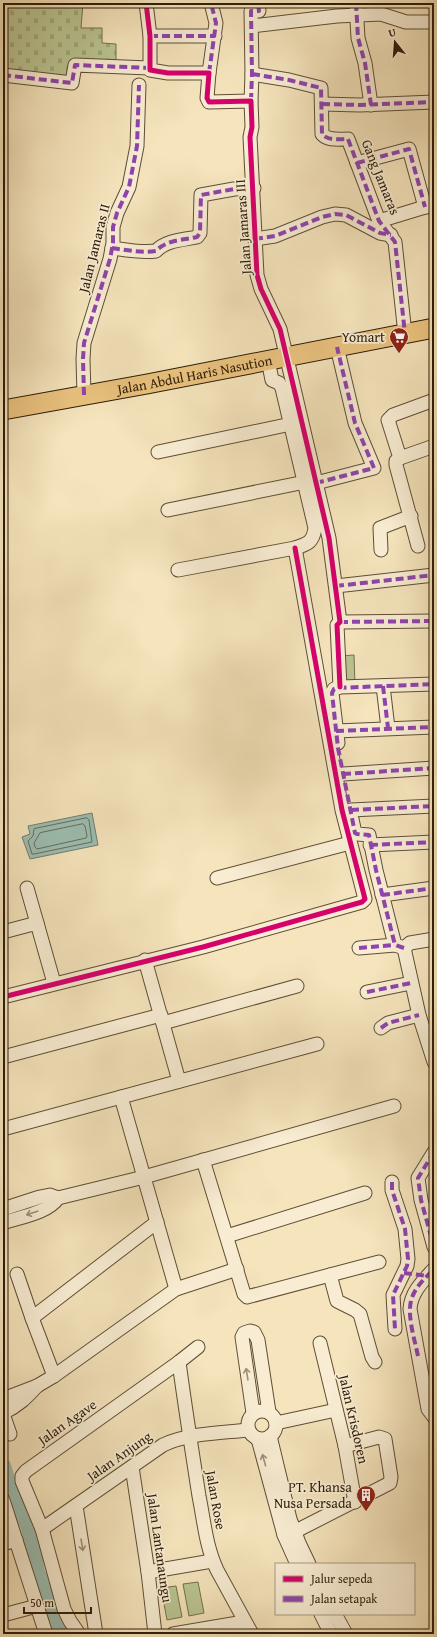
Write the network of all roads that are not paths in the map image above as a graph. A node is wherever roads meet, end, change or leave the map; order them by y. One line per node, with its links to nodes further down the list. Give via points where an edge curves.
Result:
1 (146, 3): 7 (street)
2 (211, 3): 8 (street, via 216,23)
3 (258, 3): 6 (street, via 259,11 251,11)
4 (357, 10): 5 (street, via 406,22); 6 (street, via 336,16); 17 (street, via 358,38 365,63)
5 (434, 22)
6 (252, 26): 11 (street)
7 (150, 36): 8 (street); 9 (street)
8 (215, 36): 10 (street)
9 (149, 68): 10 (street, via 151,71 168,73); 12 (street, via 75,65 72,83)
10 (209, 73): 14 (street, via 209,102)
11 (252, 74): 14 (street); 16 (street, Gang Jamaras, via 319,87 322,92)
12 (3, 75)
13 (139, 85): 24 (street, Jalan Jamaras II, via 137,146 129,187 113,227)
14 (251, 100): 19 (street, Jalan Jamaras III, via 250,137)
15 (434, 102): 17 (street)
16 (322, 104): 17 (street); 18 (street, Gang Jamaras, via 322,134 327,138 348,139)
17 (371, 105)
18 (357, 163): 20 (street, via 409,149); 21 (street, Gang Jamaras)
19 (254, 188): 23 (street, Jalan Jamaras III); 24 (street, via 201,195 200,233 197,237 165,244 154,252)
20 (429, 206): 21 (street)
21 (379, 221): 22 (street, Gang Jamaras)
22 (391, 235): 23 (street, Gang Jamaras, via 380,233 346,215 335,214 276,236); 26 (street, Gang Jamaras, via 395,242)
23 (254, 239): 28 (street, Jalan Jamaras III, via 257,275 261,289 279,326)
24 (112, 248): 29 (street, Jalan Jamaras II, via 84,343)
25 (434, 329): 26 (highway, Jalan Abdul Haris Nasution)
26 (405, 334): 27 (highway, Jalan Abdul Haris Nasution)
27 (337, 347): 28 (highway, Jalan Abdul Haris Nasution); 36 (street, via 355,423 374,468)
28 (277, 359): 29 (highway, Jalan Abdul Haris Nasution); 32 (street, via 272,380 279,383 282,388); 36 (street)
29 (84, 395): 31 (highway, Jalan Abdul Haris Nasution)
30 (433, 405): 35 (street, via 393,415 388,420)
31 (3, 410)
32 (291, 424): 34 (street); 36 (street)
33 (434, 446): 35 (street)
34 (158, 452)
35 (400, 458): 38 (street, via 396,465)
36 (310, 482): 37 (street); 40 (street, via 314,538 306,545); 44 (street, via 329,538)
37 (168, 510)
38 (411, 516): 39 (street); 41 (street, via 380,528)
39 (418, 546)
40 (295, 548): 42 (street); 58 (street)
41 (381, 550)
42 (178, 570)
43 (434, 575): 44 (street)
44 (336, 586): 46 (street)
45 (434, 621): 46 (street)
46 (340, 622): 49 (street, via 337,625)
47 (434, 684): 48 (street)
48 (383, 686): 49 (street); 51 (street)
49 (340, 687): 52 (street, via 332,693)
50 (434, 727): 51 (street)
51 (388, 728): 52 (street)
52 (336, 731): 54 (street)
53 (434, 768): 54 (street)
54 (343, 774): 56 (street)
55 (434, 806): 56 (street)
56 (351, 810): 59 (street, via 355,833 369,835)
57 (434, 842): 59 (street)
58 (350, 843): 60 (street); 69 (street, via 364,894 365,899 362,902)
59 (370, 845): 63 (street)
60 (217, 878)
61 (27, 888): 64 (street)
62 (434, 888): 63 (street)
63 (382, 895): 67 (street)
64 (37, 923): 65 (street); 70 (street)
65 (3, 932)
66 (434, 939): 67 (street)
67 (400, 946): 68 (street); 71 (street)
68 (359, 948)
69 (145, 960): 70 (street); 76 (street)
70 (54, 983): 74 (street)
71 (411, 983): 73 (street); 75 (street)
72 (297, 986): 76 (street)
73 (367, 992)
74 (3, 997)
75 (419, 1015): 77 (street, via 388,1023); 80 (street)
76 (162, 1019): 79 (street); 81 (street)
77 (381, 1028)
78 (317, 1044): 81 (street)
79 (3, 1057)
80 (434, 1062)
81 (179, 1081): 82 (street)
82 (121, 1097): 84 (street); 87 (street)
83 (394, 1106): 86 (street)
84 (3, 1129)
85 (434, 1152): 95 (street, via 418,1178 421,1200)
86 (203, 1160): 87 (street); 94 (street)
87 (144, 1177): 90 (street); 92 (street)
88 (392, 1182): 98 (street, via 392,1190 407,1238 408,1259)
89 (365, 1193): 94 (street)
90 (58, 1198): 91 (street, via 40,1197); 93 (street, one-way to 93, via 55,1204 47,1209)
91 (3, 1209)
92 (157, 1222): 102 (street); 103 (street)
93 (3, 1223)
94 (227, 1236): 97 (street)
95 (434, 1247)
96 (379, 1262): 101 (street)
97 (237, 1269): 101 (street, via 247,1297); 102 (street)
98 (404, 1272): 99 (street); 104 (street, via 393,1295)
99 (430, 1272): 115 (street, via 414,1293 410,1309 428,1409)
100 (17, 1274): 103 (street)
101 (330, 1276): 108 (street, via 337,1301 360,1314)
102 (176, 1289): 109 (street)
103 (32, 1318): 109 (street)
104 (395, 1329)
105 (320, 1343): 112 (street, Jalan Krisdoren)
106 (198, 1347): 107 (street, Jalan Agave)
107 (179, 1362): 119 (street, Jalan Rose); 126 (street, Jalan Agave, via 24,1473 22,1482)
108 (375, 1362)
109 (54, 1376): 110 (street)
110 (37, 1386): 111 (street); 113 (street, via 25,1400)
111 (3, 1399)
112 (336, 1410): 116 (street); 121 (street, Jalan Krisdoren)
113 (3, 1413): 118 (street)
114 (253, 1413): 116 (street, via 264,1410); 116 (street, one-way to 116, via 242,1337 250,1330 258,1340); 117 (street, via 247,1424)
115 (433, 1416)
116 (273, 1417): 120 (street, via 275,1430)
117 (248, 1430): 119 (street, Jalan Anjung); 120 (street, via 254,1437)
118 (10, 1434)
119 (189, 1437): 122 (street, Jalan Anjung, via 163,1445); 130 (street, Jalan Rose)
120 (264, 1438): 127 (street)
121 (344, 1446): 124 (street, Jalan Krisdoren); 124 (street, via 379,1437 385,1439 390,1483)
122 (132, 1467): 125 (street, Jalan Anjung); 133 (street, Jalan Lantanaungu)
123 (3, 1500): 128 (street)
124 (355, 1502): 127 (street)
125 (76, 1506): 126 (street, Jalan Anjung); 141 (street, one-way to 141)
126 (42, 1529): 140 (street, Jalan Agave, via 64,1609)
127 (289, 1534): 131 (street); 132 (street)
128 (16, 1540): 129 (street); 134 (street)
129 (3, 1544)
130 (212, 1560): 133 (street); 138 (street, Jalan Rose)
131 (297, 1563)
132 (308, 1563)
133 (148, 1572): 142 (street, Jalan Lantanaungu)
134 (37, 1606): 135 (street); 139 (street)
135 (3, 1615)
136 (322, 1615): 145 (street)
137 (336, 1615): 146 (street)
138 (244, 1622): 143 (street); 144 (street, Jalan Rose)
139 (46, 1634)
140 (79, 1634)
141 (96, 1634)
142 (155, 1634)
143 (173, 1634)
144 (252, 1634)
145 (331, 1634)
146 (346, 1634)

